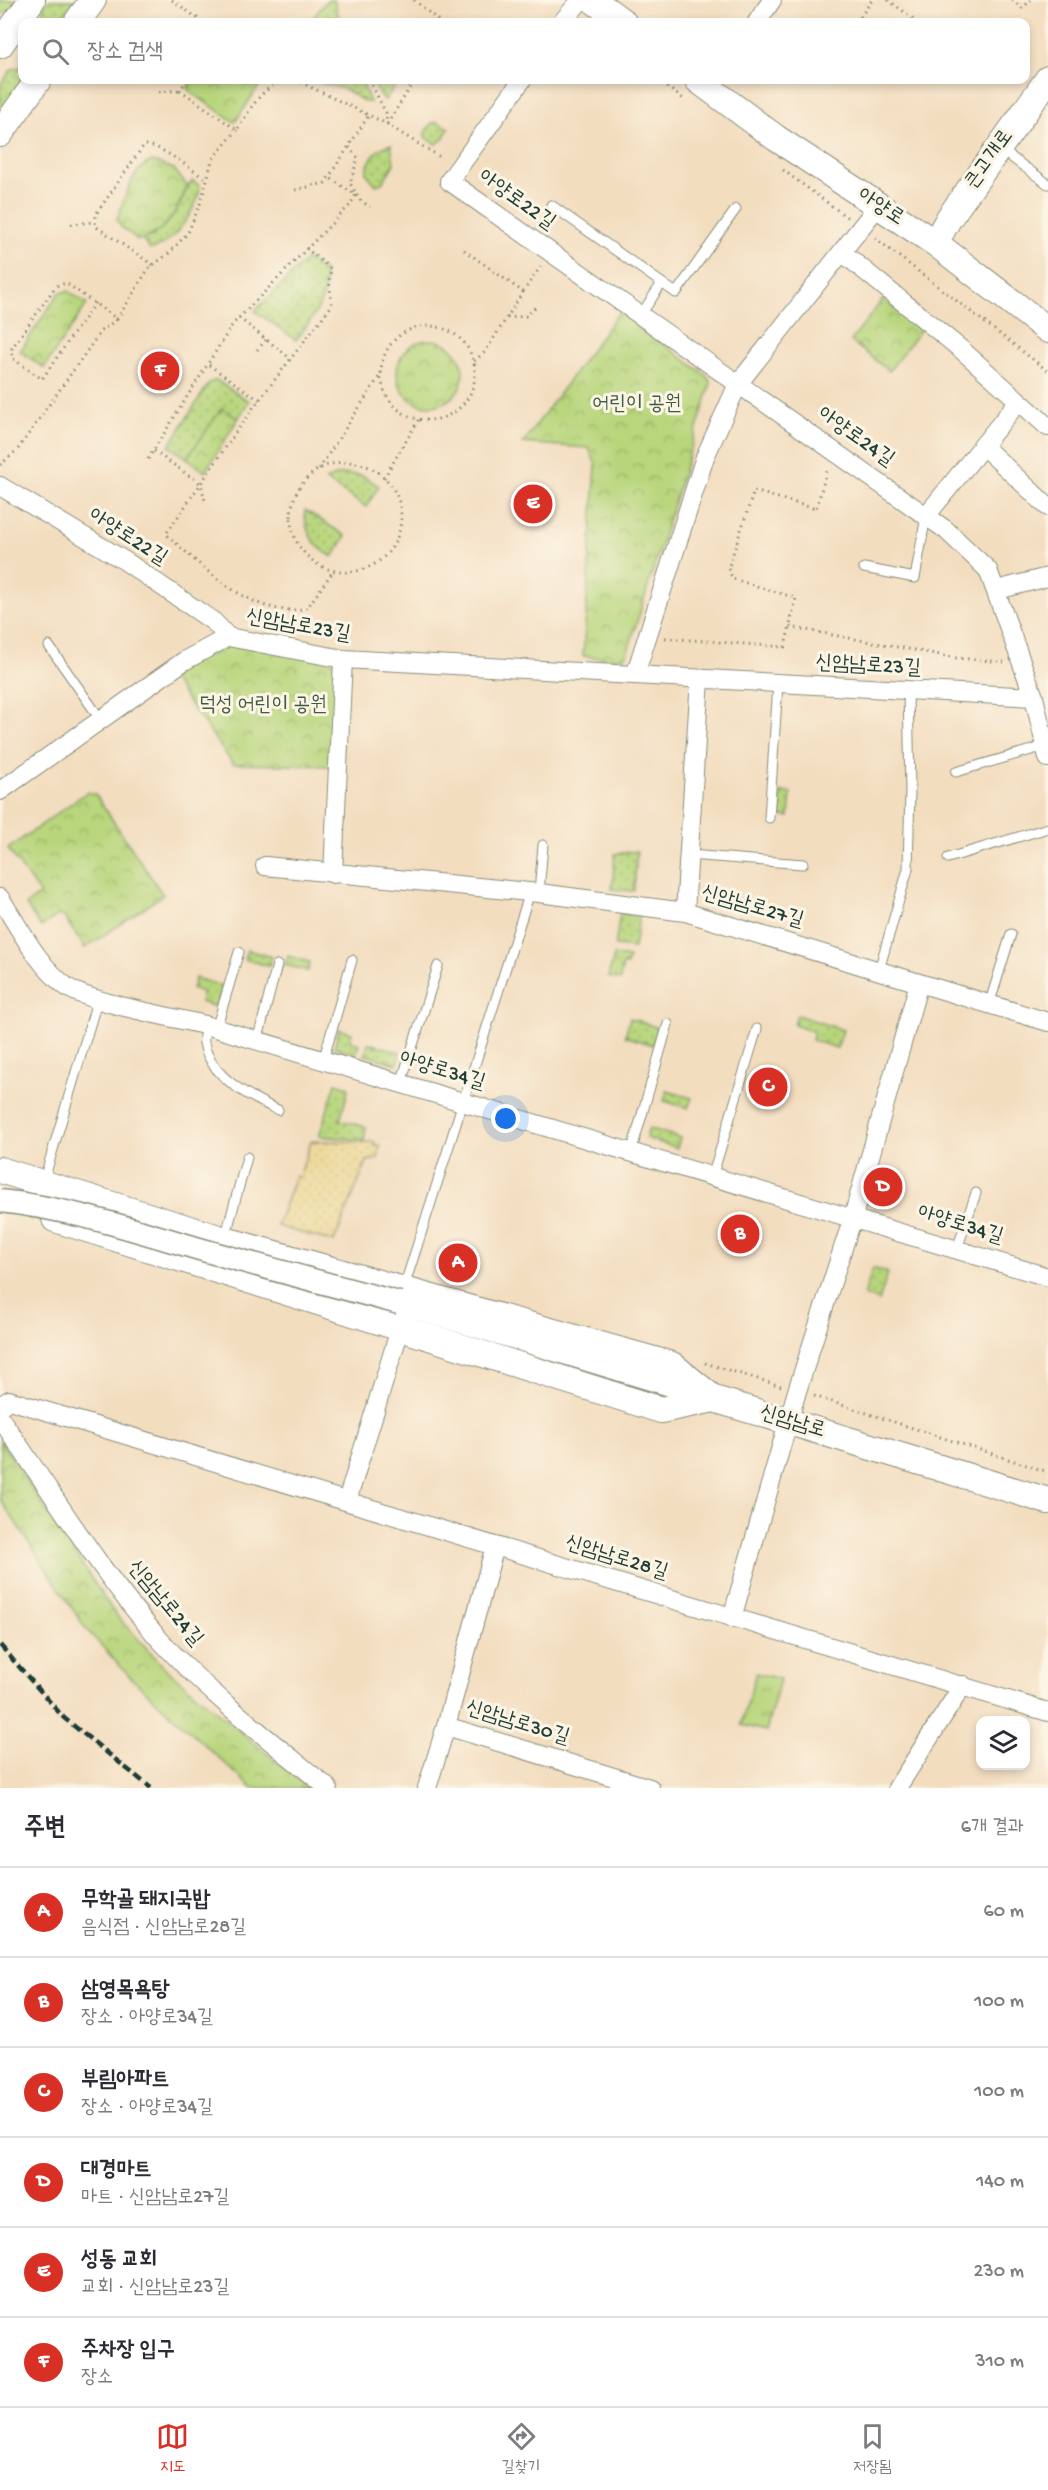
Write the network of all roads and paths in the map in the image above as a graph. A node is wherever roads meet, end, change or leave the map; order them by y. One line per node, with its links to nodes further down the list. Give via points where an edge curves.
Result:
1 (32, 0): 12 (main road)
2 (93, 0): 13 (main road)
3 (172, 0): 14 (path)
4 (414, 0): 15 (path)
5 (581, 0): 16 (street)
6 (593, 0): 17 (main road)
7 (772, 0): 18 (street)
8 (872, 0): 19 (path)
9 (888, 0): 20 (path)
10 (1012, 0): 11 (path, via 1022,8)
11 (1031, 0)
12 (19, 18)
13 (80, 18)
14 (197, 18)
15 (435, 18)
16 (565, 18)
17 (618, 18)
18 (760, 18)
19 (860, 18)
20 (913, 18)
21 (18, 20): 22 (main road)
22 (0, 45)
23 (1048, 79): 39 (main road, 큰고개로)
24 (35, 84): 37 (main road)
25 (184, 84): 32 (path)
26 (278, 84): 36 (path, via 259,96)
27 (304, 84): 34 (path)
28 (371, 84): 35 (path, via 386,113)
29 (412, 84): 35 (path)
30 (519, 84): 58 (street, 아양로22길, via 449,181)
31 (711, 84): 48 (main road, 아양로)
32 (180, 90): 33 (path); 36 (path)
33 (159, 92)
34 (369, 115): 35 (path); 38 (path)
35 (387, 124): 40 (path)
36 (237, 130): 42 (path, via 212,160)
37 (0, 134)
38 (349, 147): 41 (path); 45 (path, via 358,158 350,183)
39 (998, 148): 43 (lane); 52 (main road, 큰고개로)
40 (440, 157)
41 (330, 178): 44 (path, via 317,186); 45 (path)
42 (207, 180): 50 (path, via 150,144 144,145); 57 (path, via 188,233)
43 (1048, 184)
44 (295, 190)
45 (356, 195): 47 (path); 53 (path)
46 (551, 205): 59 (lane)
47 (370, 207)
48 (877, 207): 52 (main road, 아양로); 55 (street)
49 (736, 209): 59 (lane, via 676,293)
50 (94, 222): 51 (path); 57 (path)
51 (71, 224)
52 (935, 243): 67 (main road, 아양로)
53 (306, 248): 64 (path); 70 (path, via 331,269 332,305)
54 (464, 250): 60 (path)
55 (843, 253): 74 (street); 76 (street, via 963,351)
56 (542, 265): 60 (path)
57 (153, 266): 66 (path)
58 (570, 267): 63 (street, 아양로24길)
59 (662, 283): 63 (lane)
60 (523, 292): 65 (path)
61 (95, 303): 61 (path, via 66,283 56,286 12,348 12,358 42,379); 66 (path)
62 (537, 304): 65 (path, via 527,316)
63 (640, 316): 74 (street, 아양로24길)
64 (239, 318): 68 (path); 72 (path)
65 (507, 318): 71 (path, via 485,352)
66 (117, 319): 83 (path, via 101,331 18,449)
67 (1048, 330)
68 (266, 339): 69 (path); 70 (path)
69 (257, 350)
70 (291, 359): 75 (path)
71 (473, 362): 73 (path, via 462,340 436,327 421,327 406,331 394,341 386,353); 77 (path, via 474,384 458,411 444,418)
72 (209, 365): 75 (path); 80 (path)
73 (382, 373): 77 (path, via 388,398 399,410); 84 (path)
74 (738, 384): 81 (street, 아양로24길); 96 (street, via 705,457)
75 (259, 400): 86 (path)
76 (1018, 402): 78 (street); 79 (street)
77 (419, 419): 85 (path)
78 (1048, 427)
79 (982, 445): 89 (street); 90 (street)
80 (154, 451): 82 (path); 86 (path)
81 (833, 451): 90 (street, 아양로24길); 95 (path, via 816,509 754,490 728,569 733,579 796,598)
82 (148, 459)
83 (0, 465)
84 (319, 470): 85 (path, via 353,463); 92 (path, via 305,480 296,495 291,512 292,530 310,559)
85 (384, 478): 92 (path, via 395,493 400,511 399,530 392,547 380,561 363,570)
86 (201, 484): 88 (path); 92 (path, via 166,534 223,584 257,603 296,611 307,608)
87 (2, 492): 97 (street, 아양로22길, via 125,561 214,622)
88 (205, 501)
89 (1048, 507)
90 (926, 516): 91 (lane, via 915,578); 94 (street, 아양로24길, via 988,570)
91 (864, 568)
92 (334, 570)
93 (1048, 577): 94 (street)
94 (998, 590): 99 (street)
95 (790, 627): 96 (path, via 785,647); 99 (path, via 999,664)
96 (647, 636): 101 (street)
97 (228, 637): 100 (street, 신암남로23길); 106 (street, 신암남로23길, via 184,661)
98 (49, 645): 106 (lane)
99 (1020, 658): 105 (street)
100 (343, 659): 101 (street, 신암남로23길); 117 (street)
101 (635, 675): 102 (street, 신암남로23길)
102 (700, 680): 103 (street, 신암남로23길); 113 (street)
103 (778, 684): 104 (street, 신암남로23길); 110 (lane)
104 (908, 691): 105 (street, 신암남로23길); 126 (lane, via 908,869)
105 (1034, 698): 107 (street)
106 (101, 720): 109 (street, 신암남로23길)
107 (1047, 752): 108 (lane)
108 (956, 772)
109 (2, 784)
110 (769, 818)
111 (1048, 828): 114 (lane)
112 (543, 845): 118 (lane)
113 (689, 855): 115 (lane); 120 (street)
114 (948, 858)
115 (803, 864)
116 (266, 866): 117 (street, 신암남로27길)
117 (333, 874): 118 (street, 신암남로27길)
118 (534, 892): 120 (street, 신암남로27길); 137 (lane)
119 (0, 898): 128 (street, 아양로34길, via 47,967 68,987)
120 (685, 912): 126 (street, 신암남로27길)
121 (1011, 934): 129 (lane)
122 (239, 952): 132 (lane)
123 (352, 960): 135 (lane)
124 (277, 965): 134 (lane)
125 (438, 966): 136 (lane)
126 (879, 970): 127 (street, 신암남로27길)
127 (919, 983): 129 (street, 신암남로27길); 146 (street)
128 (98, 998): 132 (street, 아양로34길); 143 (lane)
129 (989, 1005): 130 (street, 신암남로27길)
130 (1048, 1022)
131 (668, 1024): 139 (lane)
132 (211, 1027): 134 (street, 아양로34길); 138 (lane, via 204,1043 213,1065 255,1099)
133 (757, 1029): 142 (lane)
134 (257, 1042): 135 (street, 아양로34길)
135 (323, 1061): 136 (street, 아양로34길)
136 (401, 1083): 137 (street, 아양로34길)
137 (462, 1102): 139 (street, 아양로34길); 150 (lane)
138 (278, 1110)
139 (631, 1153): 142 (street, 아양로34길)
140 (247, 1157): 147 (lane)
141 (0, 1170): 143 (main road)
142 (712, 1177): 146 (street, 아양로34길)
143 (42, 1185): 147 (main road)
144 (976, 1193): 148 (lane)
145 (0, 1201): 151 (main road); 152 (street, 신암남로, bridge, via 43,1205 82,1215 399,1303)
146 (853, 1217): 148 (street, 아양로34길); 155 (street)
147 (225, 1240): 150 (main road)
148 (957, 1249): 149 (street, 아양로34길)
149 (1048, 1277)
150 (403, 1291): 152 (main road, via 672,1365)
151 (401, 1326): 152 (main road, via 661,1410); 156 (street)
152 (714, 1399): 155 (main road, 신암남로)
153 (0, 1406): 156 (street, via 9,1400)
154 (0, 1418): 164 (street, 신암남로24길, via 112,1580 161,1641 218,1696)
155 (788, 1422): 157 (main road, 신암남로); 159 (street)
156 (347, 1501): 158 (street, 신암남로28길)
157 (1048, 1501)
158 (495, 1546): 159 (street, 신암남로28길); 162 (street, 신암남로30길)
159 (732, 1618): 160 (street, 신암남로28길)
160 (963, 1684): 161 (street, 신암남로28길); 167 (street)
161 (1048, 1712)
162 (446, 1726): 163 (street, 신암남로30길); 165 (street)
163 (617, 1783): 166 (street, 신암남로30길)
164 (328, 1788)
165 (427, 1788)
166 (650, 1788)
167 (897, 1788)

